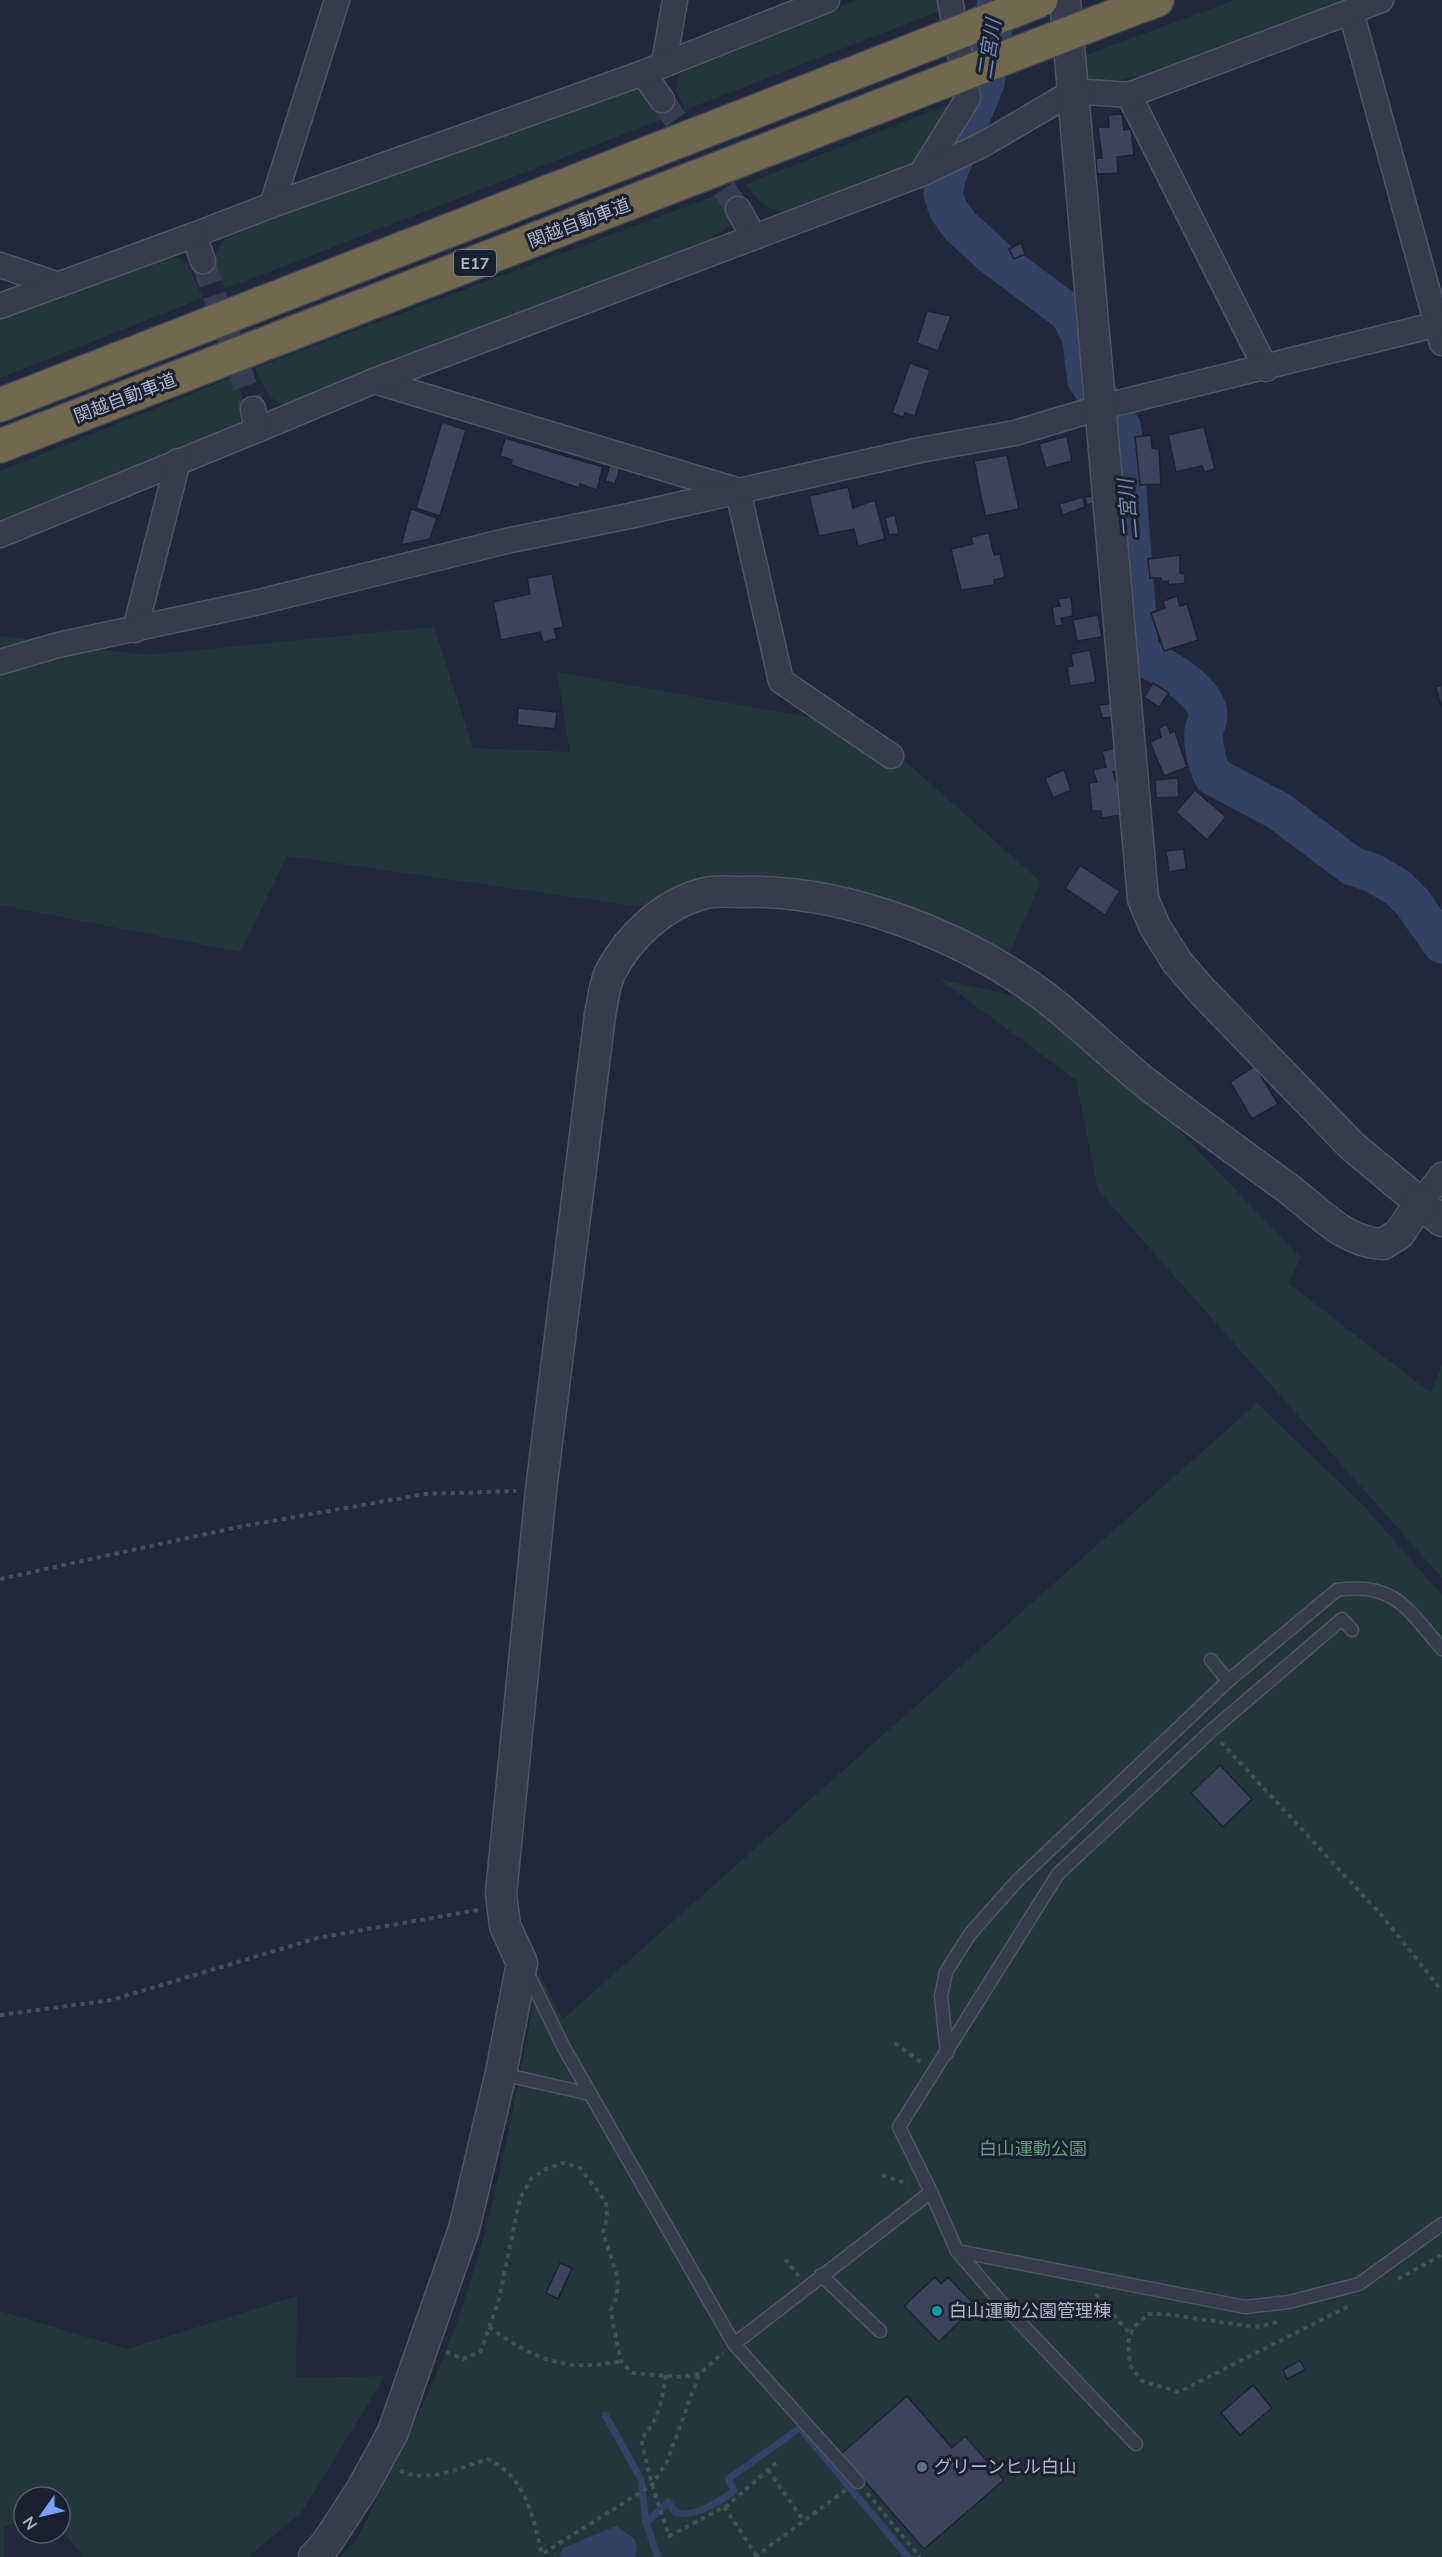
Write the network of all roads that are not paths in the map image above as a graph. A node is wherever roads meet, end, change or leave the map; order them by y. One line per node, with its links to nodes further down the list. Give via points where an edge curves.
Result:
1 (337, 0): 15 (street)
2 (675, 0): 10 (street)
3 (827, 0): 10 (street)
4 (950, 0): 14 (street, via 968,98)
5 (1041, 0): 26 (highway, E17, bridge)
6 (1065, 0): 11 (street)
7 (1157, 0): 28 (highway, 関越自動車道 / E17, bridge)
8 (1381, 0): 9 (street)
9 (1351, 12): 12 (street); 23 (street)
10 (653, 68): 13 (street); 15 (street)
11 (1074, 91): 12 (street); 14 (street, via 982,145); 27 (street)
12 (1129, 95): 24 (street)
13 (662, 100)
14 (921, 174): 18 (street)
15 (272, 205): 17 (street)
16 (738, 209): 18 (street)
17 (194, 236): 19 (street); 21 (street)
18 (754, 237): 25 (street)
19 (203, 261)
20 (0, 265): 21 (street)
21 (56, 284): 22 (street)
22 (0, 306)
23 (1440, 330): 24 (street)
24 (1266, 369): 27 (street)
25 (374, 381): 29 (street, via 255,419); 30 (street)
26 (0, 405)
27 (1102, 407): 30 (street, via 1016,433); 36 (street, via 1143,899 1177,962 1203,992 1352,1146)
28 (0, 446)
29 (178, 461): 31 (street); 32 (street)
30 (738, 490): 32 (street, via 506,540); 34 (street, via 781,681)
31 (0, 536)
32 (135, 630): 33 (street, via 58,645)
33 (0, 662)
34 (891, 756)
35 (1442, 1175): 36 (street)
36 (1431, 1212): 41 (street, via 1383,1244 1355,1239 1145,1082 1008,971 908,922 829,901 758,891 704,893 669,907 637,936 610,974 600,1015 541,1490 510,1786 502,1905 505,1926)
37 (1352, 1630): 42 (lane, via 1342,1619 1211,1731 1058,1874)
38 (1442, 1650): 40 (lane, via 1398,1599 1356,1587 1337,1590)
39 (1211, 1660): 40 (lane)
40 (1228, 1681): 42 (lane, via 1018,1880 970,1934 946,1972 941,1996)
41 (522, 1963): 43 (street); 44 (lane)
42 (947, 2053): 45 (lane, via 899,2127)
43 (501, 2073): 44 (lane); 53 (street, via 464,2229 393,2432 356,2498)
44 (591, 2094): 50 (lane)
45 (931, 2192): 47 (lane); 48 (lane)
46 (1442, 2224): 47 (lane, via 1359,2284 1289,2302 1245,2307)
47 (957, 2251): 51 (lane)
48 (820, 2275): 49 (lane); 50 (lane)
49 (880, 2331)
50 (734, 2344): 52 (lane)
51 (1136, 2444)
52 (858, 2482)
53 (314, 2557)

